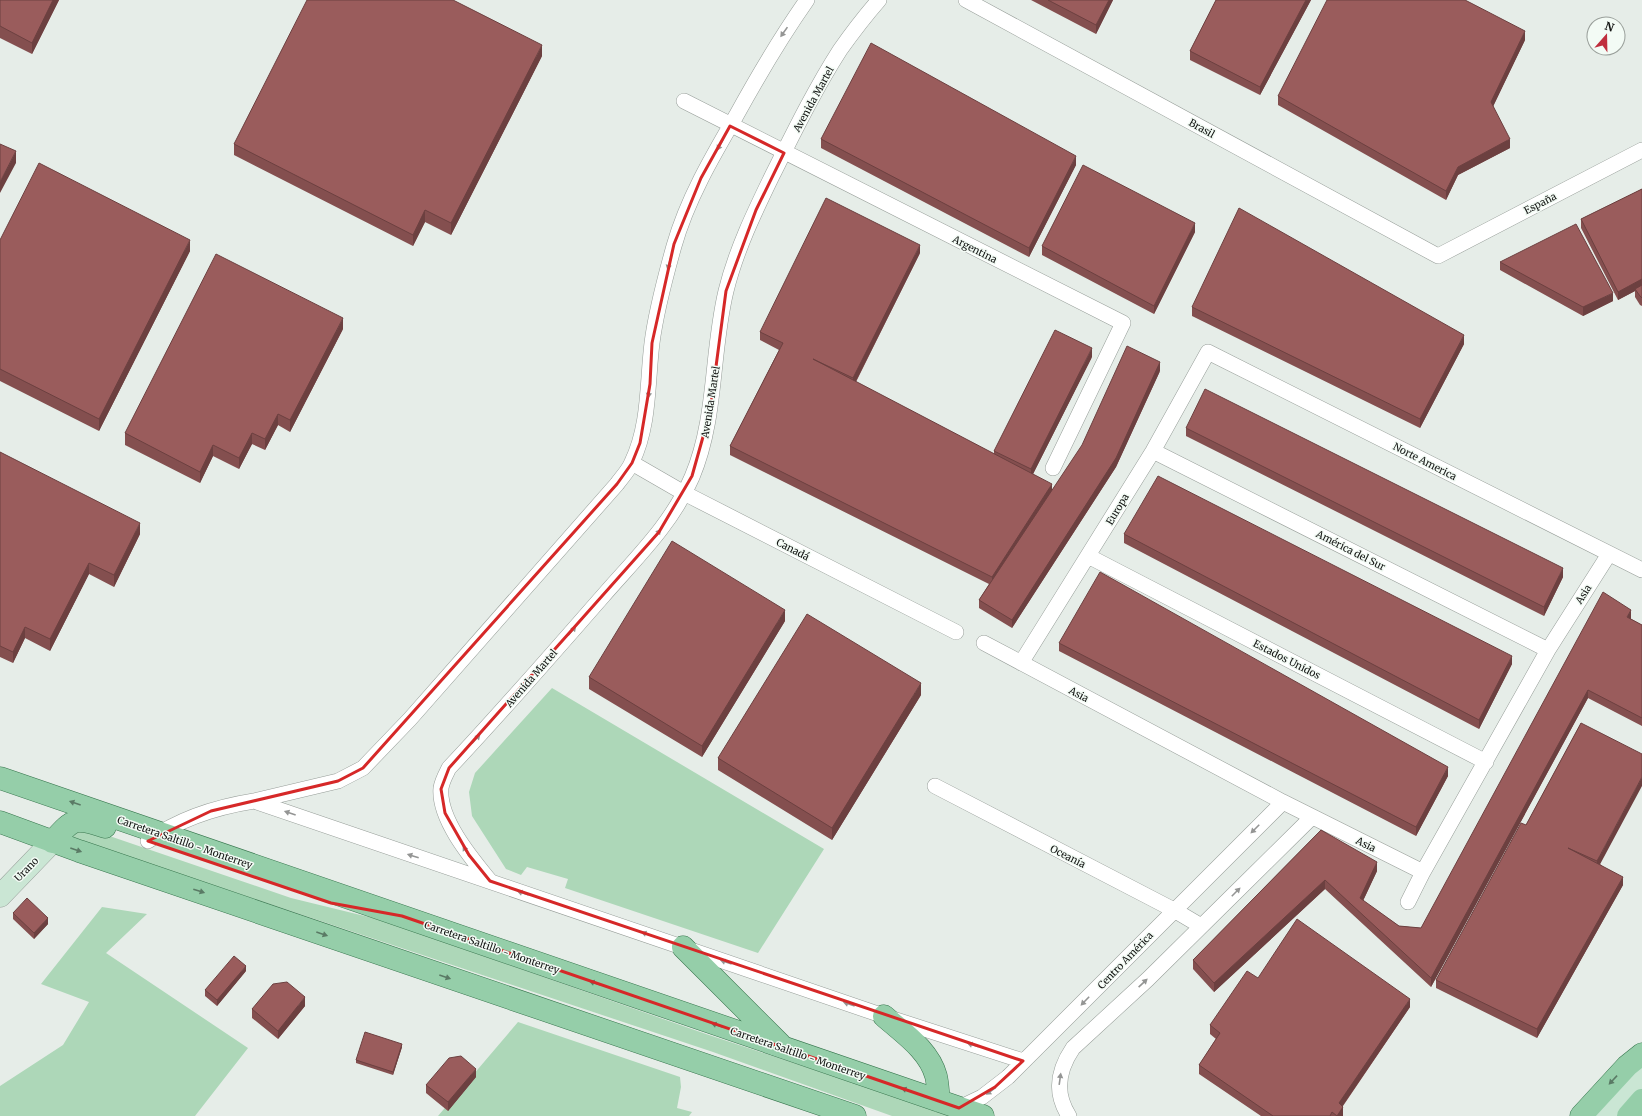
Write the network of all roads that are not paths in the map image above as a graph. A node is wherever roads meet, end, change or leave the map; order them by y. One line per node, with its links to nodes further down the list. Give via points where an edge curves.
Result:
1 (807, 0): 5 (street, one-way to 5, via 780,38)
2 (878, 0): 7 (street, Avenida Martel, via 840,50)
3 (966, 0): 8 (street, Brasil)
4 (684, 101): 5 (street, Argentina)
5 (730, 126): 7 (street, Argentina); 11 (street, one-way to 11, via 701,178 674,244 652,343 646,416)
6 (1642, 150): 8 (street, España)
7 (784, 153): 12 (street, Argentina, via 1123,323); 13 (street, Avenida Martel, via 756,210 726,291 705,439)
8 (1438, 256)
9 (1208, 352): 10 (street, Europa); 14 (street, Norte America)
10 (1153, 451): 15 (street, Europa); 19 (street, América del Sur)
11 (632, 463): 13 (street, Canadá); 24 (street, via 617,484 410,719 363,768 338,781)
12 (1053, 468)
13 (684, 493): 17 (street, Canadá); 31 (street, Avenida Martel, one-way to 13, via 469,855 445,813 441,789 444,778 449,768 659,532)
14 (1609, 554): 16 (street, Norte America); 19 (street, Asia)
15 (1088, 556): 20 (street, Europa); 21 (street, Estados Unidos)
16 (1642, 570)
17 (956, 632)
18 (984, 643): 20 (street, Asia)
19 (1548, 650): 21 (street, Asia)
20 (1021, 663): 25 (street, Asia)
21 (1486, 762): 30 (street, Asia)
22 (0, 778): 28 (main road, Carretera Saltillo - Monterrey, one-way to 22)
23 (935, 786): 34 (street, Oceanía)
24 (254, 801): 28 (street, via 232,804 200,814); 31 (street, one-way to 24)
25 (1283, 802): 26 (street, Asia); 34 (street, Centro América, one-way to 34)
26 (1312, 817): 30 (street, Asia); 35 (street, one-way to 26)
27 (0, 822): 29 (main road)
28 (154, 837): 29 (main road, via 80,820 70,824); 38 (main road, Carretera Saltillo - Monterrey, one-way to 28, via 402,916 362,911 331,903)
29 (52, 842): 32 (street, Urano); 44 (main road, one-way to 44)
30 (1423, 872): 33 (street)
31 (490, 881): 36 (street, one-way to 31)
32 (0, 896)
33 (1408, 902)
34 (1174, 910): 35 (street, Oceanía); 40 (street, Centro América, one-way to 40, via 1065,1022)
35 (1201, 926): 46 (street, one-way to 35, via 1062,1102 1058,1083 1065,1060 1073,1048)
36 (683, 948): 37 (street, one-way to 36); 38 (main road)
37 (884, 1016): 40 (street, one-way to 37); 43 (main road, via 922,1050 930,1061)
38 (785, 1049): 43 (main road, Carretera Saltillo - Monterrey, one-way to 38)
39 (1642, 1054): 47 (main road, one-way to 47, via 1627,1066)
40 (1023, 1061): 43 (street, Centro América, one-way to 43, via 982,1097)
41 (1642, 1076): 48 (street)
42 (1642, 1100): 49 (main road)
43 (949, 1104): 45 (main road, Carretera Saltillo - Monterrey)
44 (855, 1116)
45 (983, 1116)
46 (1069, 1116)
47 (1581, 1116)
48 (1605, 1116)
49 (1628, 1116)

